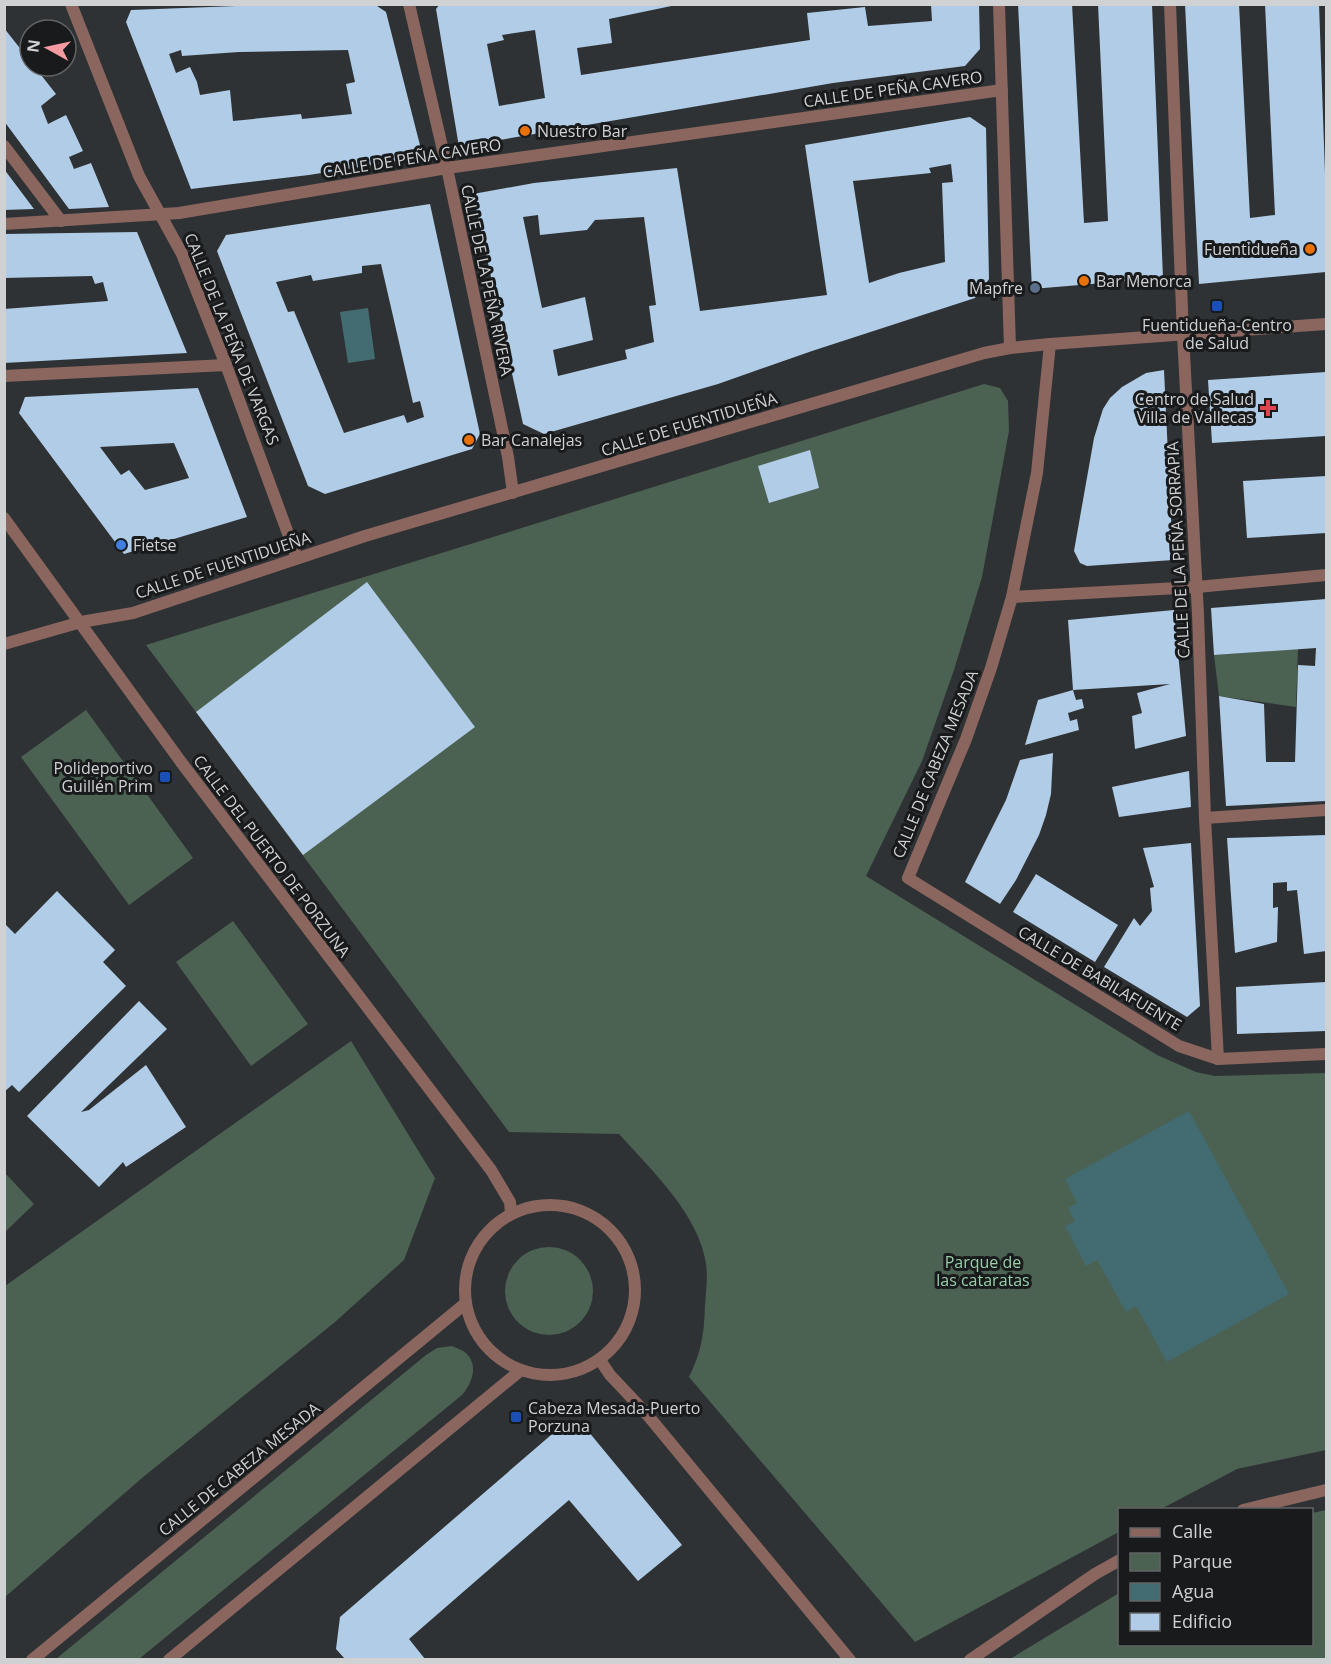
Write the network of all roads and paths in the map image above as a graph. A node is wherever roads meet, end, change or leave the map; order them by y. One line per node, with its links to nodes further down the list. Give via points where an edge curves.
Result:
1 (71, 4): 8 (street, CALLE DE LA PEÑA DE VARGAS, via 139,176)
2 (409, 4): 7 (street, CALLE DE LA PEÑA RIVERA)
3 (999, 4): 5 (street)
4 (1170, 4): 12 (street, CALLE DE LA PEÑA SORRAPIA)
5 (1002, 90): 7 (street, CALLE DE PEÑA CAVERO); 14 (street)
6 (4, 146): 9 (street)
7 (447, 168): 8 (street, CALLE DE PEÑA CAVERO); 17 (street, CALLE DE LA PEÑA RIVERA)
8 (161, 214): 9 (street, CALLE DE PEÑA CAVERO); 15 (street, CALLE DE LA PEÑA DE VARGAS, via 182,254)
9 (61, 221): 10 (street, CALLE DE PEÑA CAVERO)
10 (4, 224)
11 (1326, 324): 12 (street, CALLE DE FUENTIDUEÑA)
12 (1183, 335): 13 (street, CALLE DE FUENTIDUEÑA); 21 (street, CALLE DE LA PEÑA SORRAPIA)
13 (1050, 344): 14 (street, CALLE DE FUENTIDUEÑA); 22 (street, CALLE DE CABEZA MESADA, via 1037,473)
14 (1010, 348): 17 (street, CALLE DE FUENTIDUEÑA)
15 (226, 365): 16 (street); 19 (street, CALLE DE LA PEÑA DE VARGAS)
16 (4, 376)
17 (513, 493): 19 (street, CALLE DE FUENTIDUEÑA)
18 (4, 518): 23 (street, CALLE DEL PUERTO DE PORZUNA)
19 (297, 558): 23 (street, CALLE DE FUENTIDUEÑA, via 133,613)
20 (1326, 575): 21 (street)
21 (1197, 587): 22 (street); 26 (street, CALLE DE LA PEÑA SORRAPIA)
22 (1012, 597): 27 (street, CALLE DE CABEZA MESADA, via 966,739)
23 (81, 622): 24 (street, CALLE DE FUENTIDUEÑA); 30 (street, CALLE DEL PUERTO DE PORZUNA, via 181,762 490,1170 510,1202)
24 (4, 645)
25 (1326, 810): 26 (street)
26 (1205, 818): 29 (street, CALLE DE LA PEÑA SORRAPIA)
27 (908, 878): 29 (street, CALLE DE BABILAFUENTE, via 1179,1046)
28 (1326, 1054): 29 (street, CALLE DE BABILAFUENTE)
29 (1218, 1059)
30 (511, 1213): 31 (street, via 490,1229 474,1251 466,1276); 32 (street, via 538,1205 567,1205 593,1215 615,1233 630,1258 636,1286 633,1314 621,1339)
31 (466, 1303): 33 (street, via 472,1325 484,1344 501,1360); 37 (street, CALLE DE CABEZA MESADA)
32 (600, 1360): 33 (street, via 575,1372 548,1376); 39 (street)
33 (521, 1370): 38 (street)
34 (1326, 1490): 35 (street)
35 (1247, 1508)
36 (1118, 1561): 40 (street)
37 (32, 1659)
38 (169, 1659)
39 (850, 1659)
40 (970, 1659)

